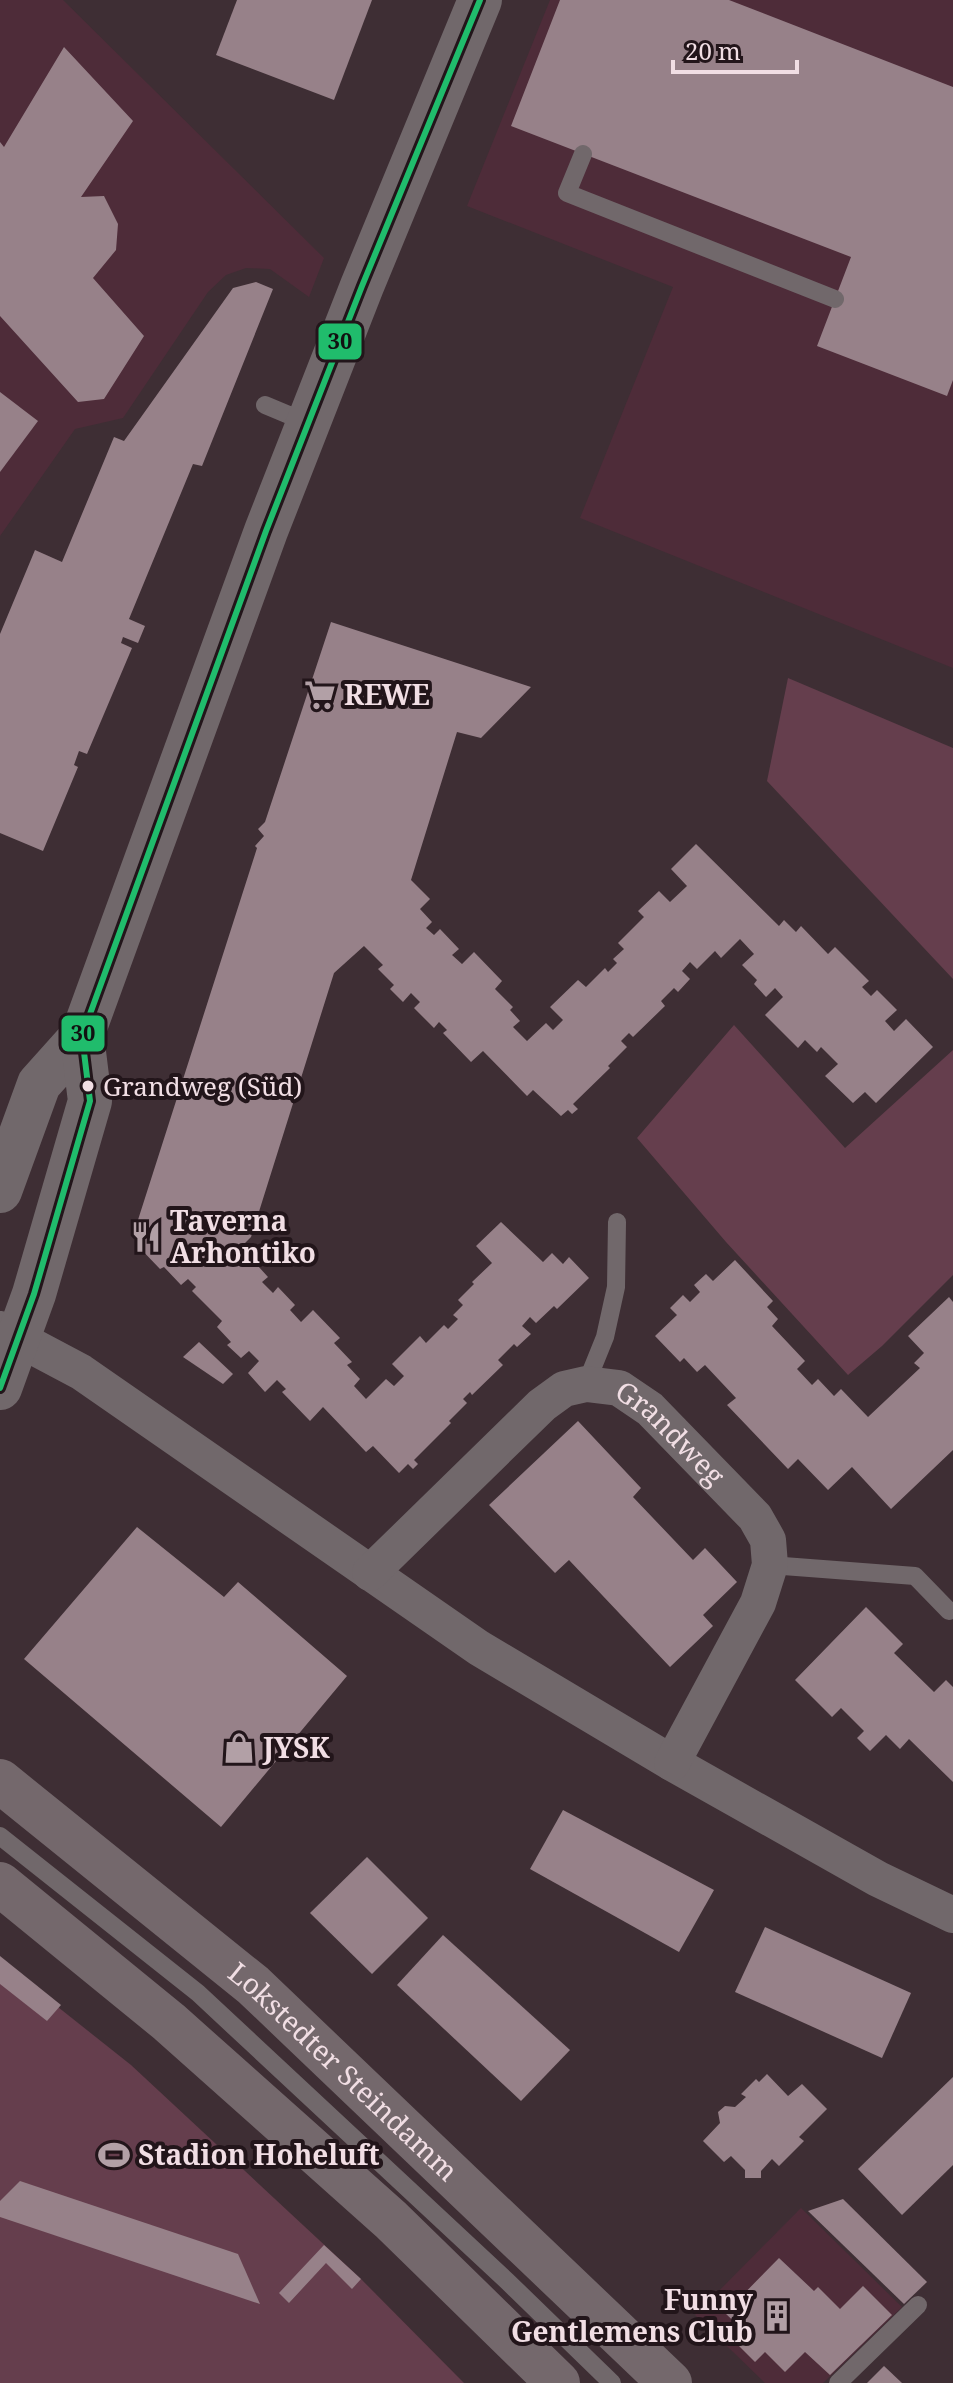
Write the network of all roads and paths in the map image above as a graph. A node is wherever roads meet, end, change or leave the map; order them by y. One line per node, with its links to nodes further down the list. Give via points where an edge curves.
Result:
1 (480, 0): 5 (street)
2 (583, 154): 3 (lane, via 567,193)
3 (835, 299)
4 (265, 405): 5 (lane)
5 (308, 423): 6 (street)
6 (82, 1036): 7 (street, via 39,1084); 9 (street, via 90,1101 34,1294)
7 (0, 1191)
8 (617, 1222): 10 (lane, via 616,1287 605,1337)
9 (10, 1334): 11 (street); 13 (street, via 81,1372)
10 (586, 1384): 12 (street, Grandweg, via 619,1388 650,1409 755,1517 768,1540); 13 (street, Grandweg, via 564,1389 542,1405)
11 (0, 1388)
12 (770, 1565): 14 (lane, via 915,1576); 15 (street, via 758,1603)
13 (370, 1573): 15 (street, via 479,1648)
14 (949, 1611)
15 (672, 1763): 19 (street, via 878,1879)
16 (0, 1781): 23 (main road, Lokstedter Steindamm, via 253,1985)
17 (0, 1836): 22 (lane, via 198,1993)
18 (0, 1884): 21 (main road, via 169,2022 391,2220)
19 (953, 1915)
20 (918, 2305): 24 (lane)
21 (558, 2383)
22 (612, 2383)
23 (670, 2383)
24 (838, 2383)

